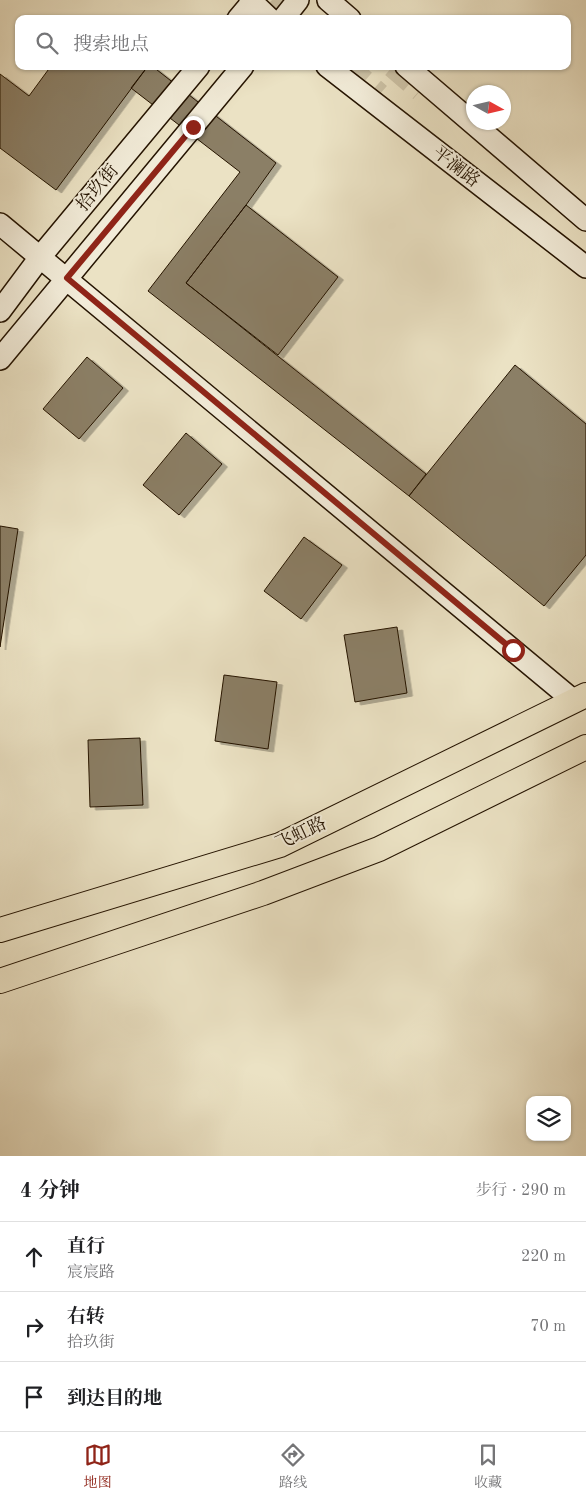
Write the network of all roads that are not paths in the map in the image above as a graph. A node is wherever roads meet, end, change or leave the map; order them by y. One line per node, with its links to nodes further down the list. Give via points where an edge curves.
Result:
1 (298, 0): 6 (main road)
2 (328, 0): 7 (main road)
3 (252, 1): 4 (main road); 5 (main road)
4 (241, 15)
5 (266, 15)
6 (286, 15)
7 (345, 15)
8 (196, 70): 14 (main road, 拾玖街)
9 (240, 70): 16 (main road, 拾玖街)
10 (332, 70): 15 (main road, 平澜路)
11 (411, 70): 12 (main road)
12 (586, 220)
13 (0, 224): 14 (main road)
14 (41, 256): 16 (main road); 17 (main road, 拾玖街)
15 (586, 267)
16 (67, 278): 18 (main road, 拾玖街); 19 (main road)
17 (0, 311)
18 (0, 359)
19 (580, 698): 21 (main road, 飞虹路, via 280,845)
20 (586, 747): 22 (main road, via 379,848 263,893)
21 (0, 930)
22 (0, 981)

